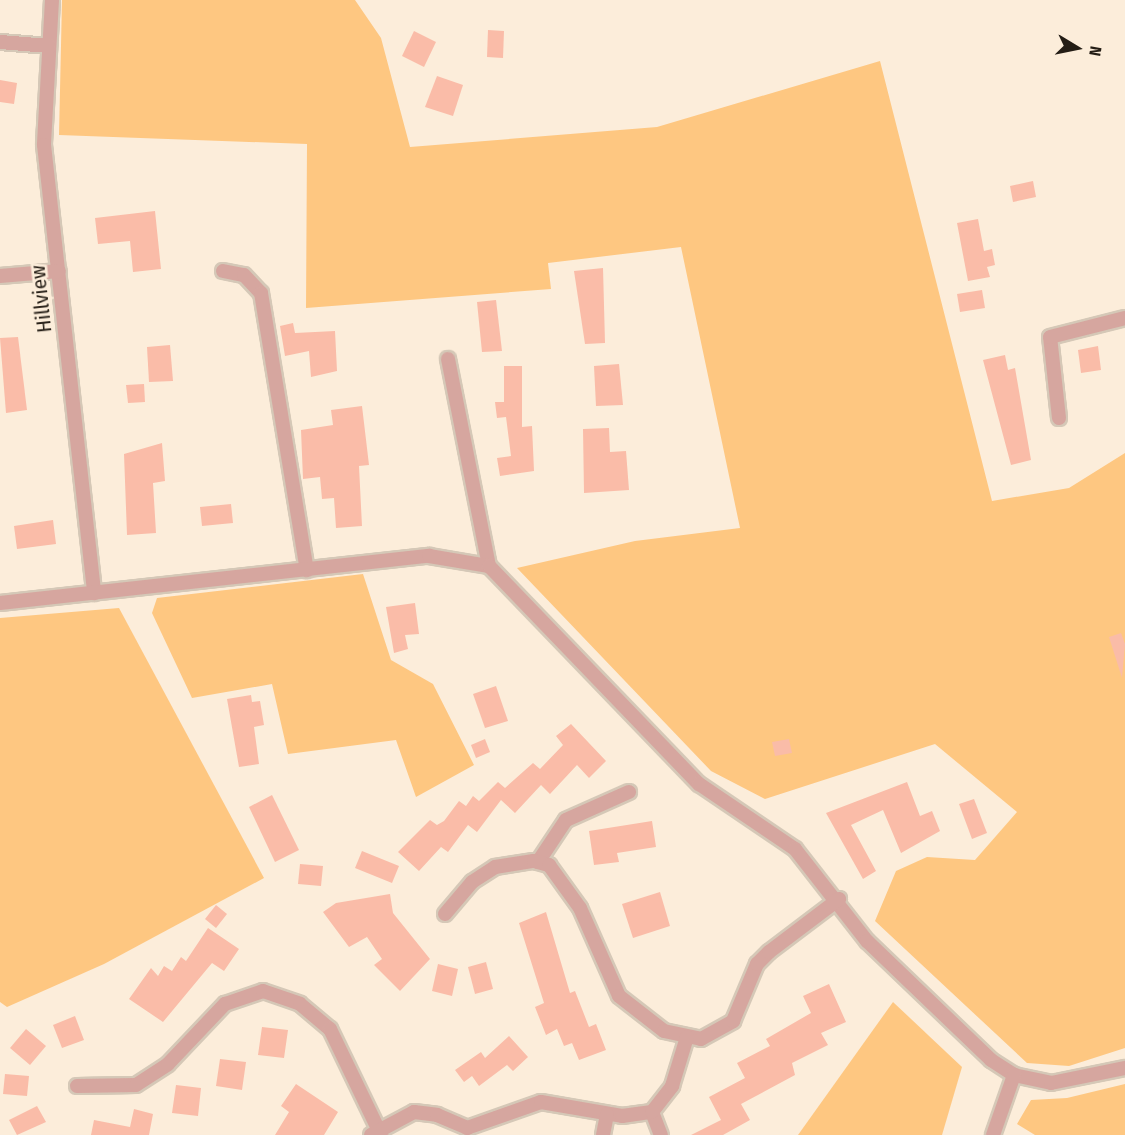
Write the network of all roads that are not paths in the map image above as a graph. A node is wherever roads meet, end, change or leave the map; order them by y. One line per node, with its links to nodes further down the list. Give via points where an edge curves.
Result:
1 (52, 0): 3 (street, Hillview)
2 (0, 42): 3 (street)
3 (49, 46): 4 (street, Hillview, via 44,145)
4 (59, 271): 6 (street); 12 (street, Hillview)
5 (224, 271): 11 (street, via 244,275 261,293 290,441)
6 (0, 276)
7 (1125, 318): 9 (street, via 1050,337)
8 (448, 359): 10 (street)
9 (1059, 418)
10 (489, 566): 11 (street, via 449,555); 16 (street, via 699,784 783,838)
11 (307, 570): 12 (street)
12 (94, 593): 13 (street)
13 (0, 603)
14 (629, 792): 15 (street, via 566,820)
15 (538, 862): 17 (street, via 508,862 489,870); 18 (street, via 549,866 571,892 619,996 646,1021)
16 (839, 900): 18 (street, via 757,964 733,1021 720,1032); 20 (street, via 889,965 991,1060)
17 (445, 914)
18 (687, 1037): 22 (street, via 672,1086)
19 (1125, 1068): 20 (street, via 1051,1083)
20 (1014, 1075): 27 (street)
21 (77, 1086): 24 (street, via 135,1086 168,1064 225,1004 263,991 300,1004 330,1029)
22 (652, 1112): 23 (street); 26 (street)
23 (607, 1114): 24 (street, via 541,1102 479,1127 458,1126 425,1112); 25 (street)
24 (376, 1133)
25 (603, 1135)
26 (661, 1135)
27 (993, 1135)

